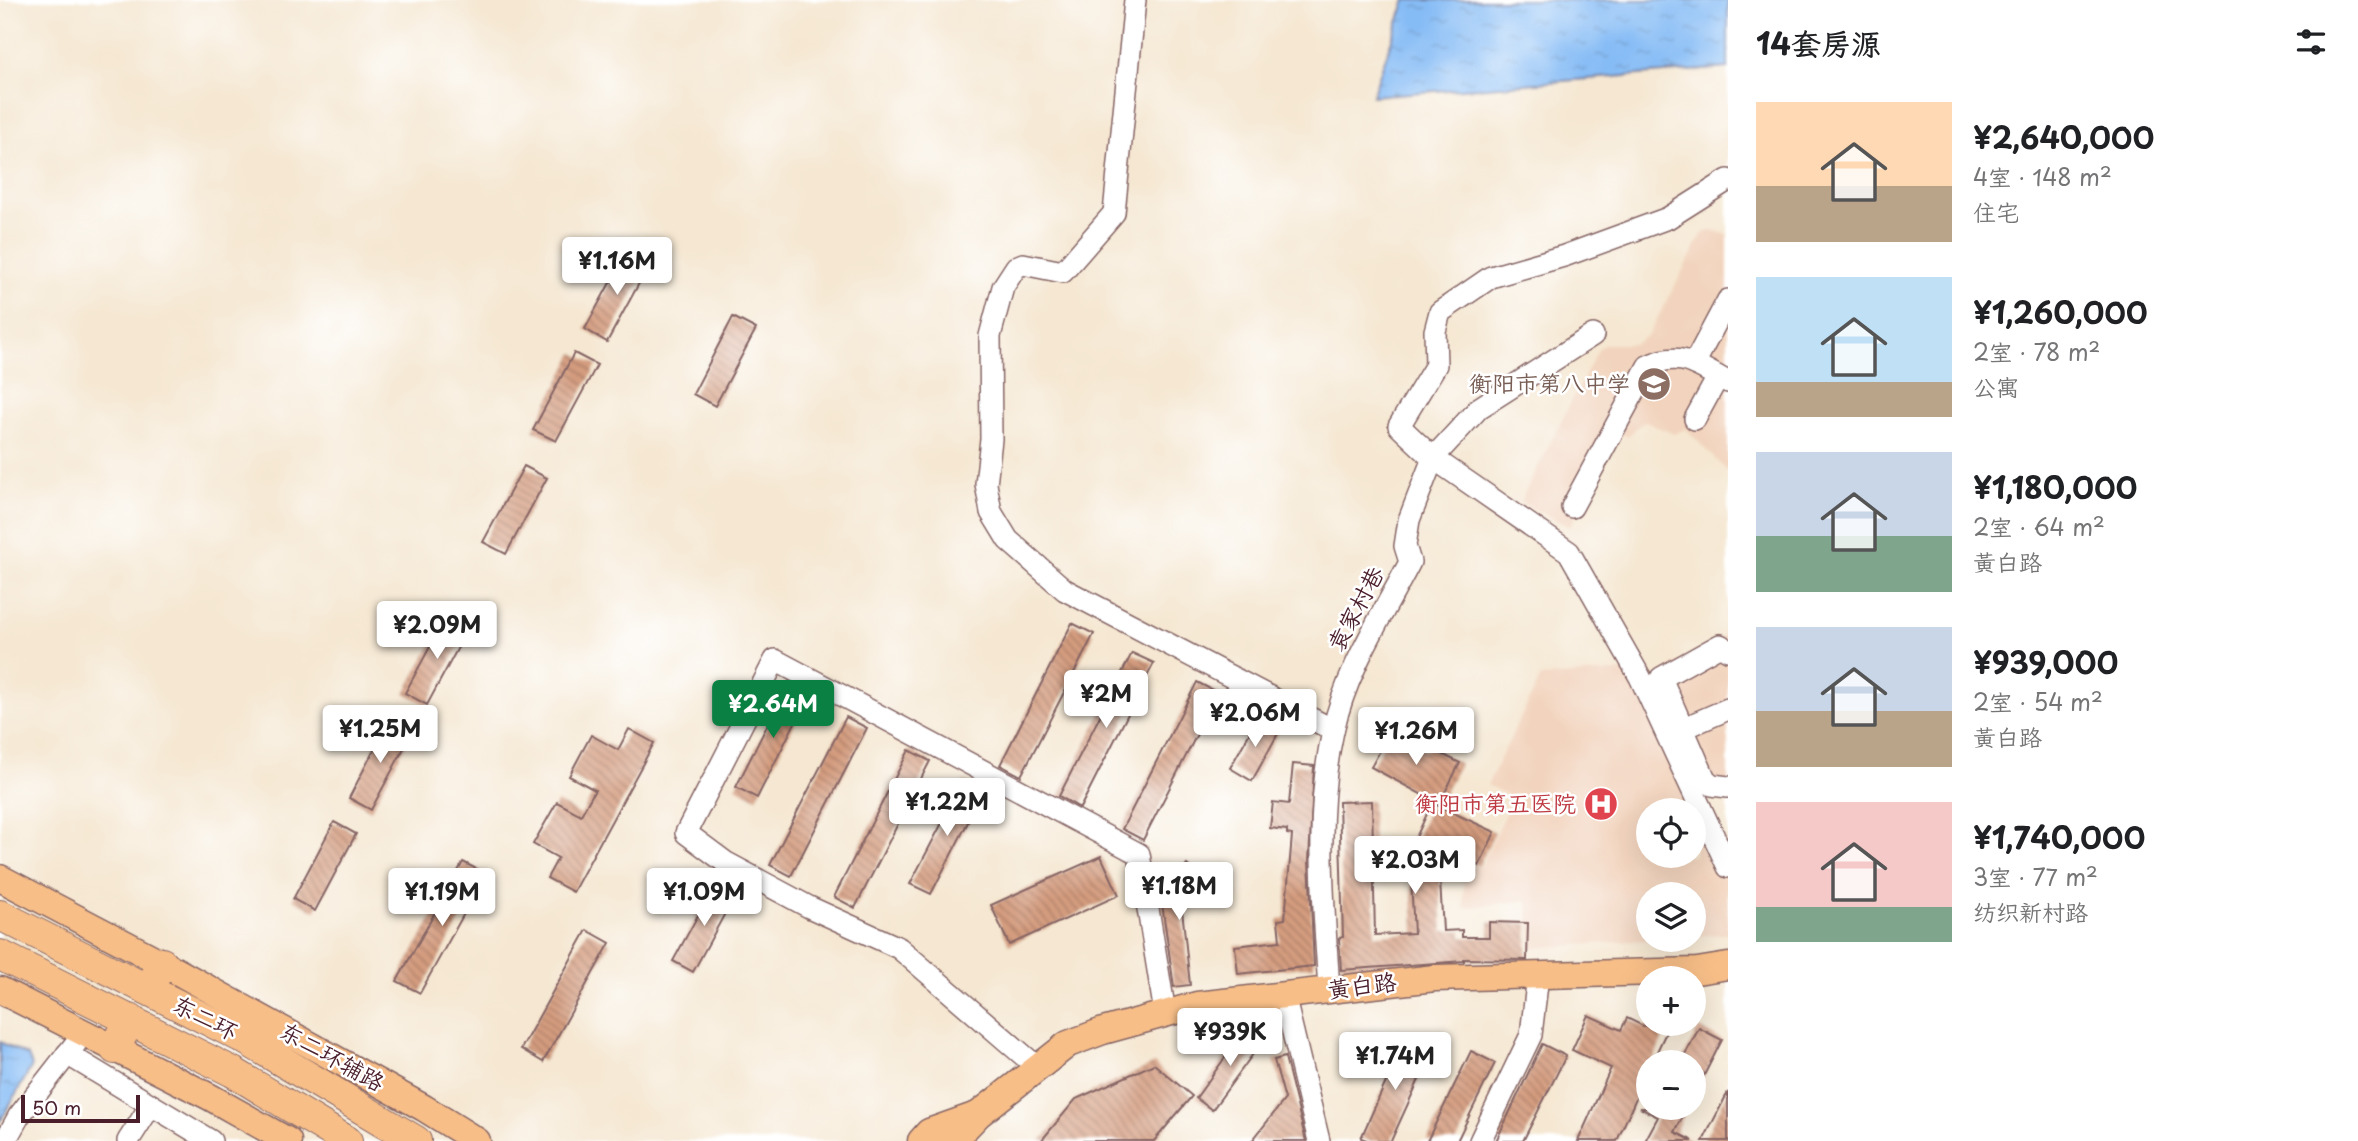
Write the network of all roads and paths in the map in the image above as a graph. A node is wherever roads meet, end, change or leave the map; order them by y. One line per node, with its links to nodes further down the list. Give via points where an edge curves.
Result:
1 (1135, 0): 13 (street, via 1114,213 1063,272 1023,264 1003,287 990,336 991,439 986,484 991,512 1008,540 1065,590)
2 (1728, 180): 8 (street, via 1668,218 1564,256 1491,276 1440,312 1435,331 1436,365 1399,425)
3 (1728, 300): 5 (street)
4 (1593, 335): 8 (street, 袁家村巷, via 1479,408)
5 (1695, 364): 6 (street); 9 (street, via 1677,357 1648,366)
6 (1723, 380): 7 (street)
7 (1695, 419)
8 (1433, 458): 13 (street, 袁家村巷, via 1409,520 1405,546 1410,562 1350,677); 15 (street, via 1569,552 1640,677)
9 (1572, 507)
10 (1728, 650): 12 (street, via 1720,645 1661,678)
11 (1728, 709): 12 (street)
12 (1682, 729): 14 (street, via 1705,779)
13 (1333, 730): 24 (street, 袁家村巷, via 1320,827)
14 (1728, 787)
15 (1728, 867)
16 (0, 878): 19 (main road, 东二环辅路)
17 (0, 915): 22 (highway, 东二环)
18 (0, 955): 27 (highway, 东二环)
19 (162, 962): 22 (highway); 40 (main road, 东二环辅路)
20 (1728, 966): 21 (main road, 黄白路, via 1697,971)
21 (1538, 975): 24 (main road, 黄白路, via 1435,978); 44 (street, via 1531,1035)
22 (148, 989): 34 (highway, 东二环, via 243,1038)
23 (0, 990): 28 (main road)
24 (1329, 990): 25 (main road, 黄白路)
25 (1284, 995): 26 (main road, 黄白路); 43 (street)
26 (1165, 1013): 31 (main road, 黄白路, via 1068,1044); 31 (street, via 1139,854 775,660 686,833 737,869 899,948)
27 (130, 1019): 29 (highway); 39 (highway, 东二环, via 233,1072)
28 (84, 1033): 29 (main road); 30 (street)
29 (115, 1049): 38 (main road)
30 (67, 1054): 32 (street); 35 (street)
31 (1037, 1067): 33 (main road, 黄白路)
32 (152, 1105): 36 (street); 37 (street)
33 (979, 1114): 41 (main road, via 929,1132); 42 (main road, 黄白路)
34 (410, 1137)
35 (5, 1141)
36 (128, 1141)
37 (211, 1141)
38 (288, 1141)
39 (347, 1141)
40 (477, 1141)
41 (921, 1141)
42 (953, 1141)
43 (1319, 1141)
44 (1480, 1141)

